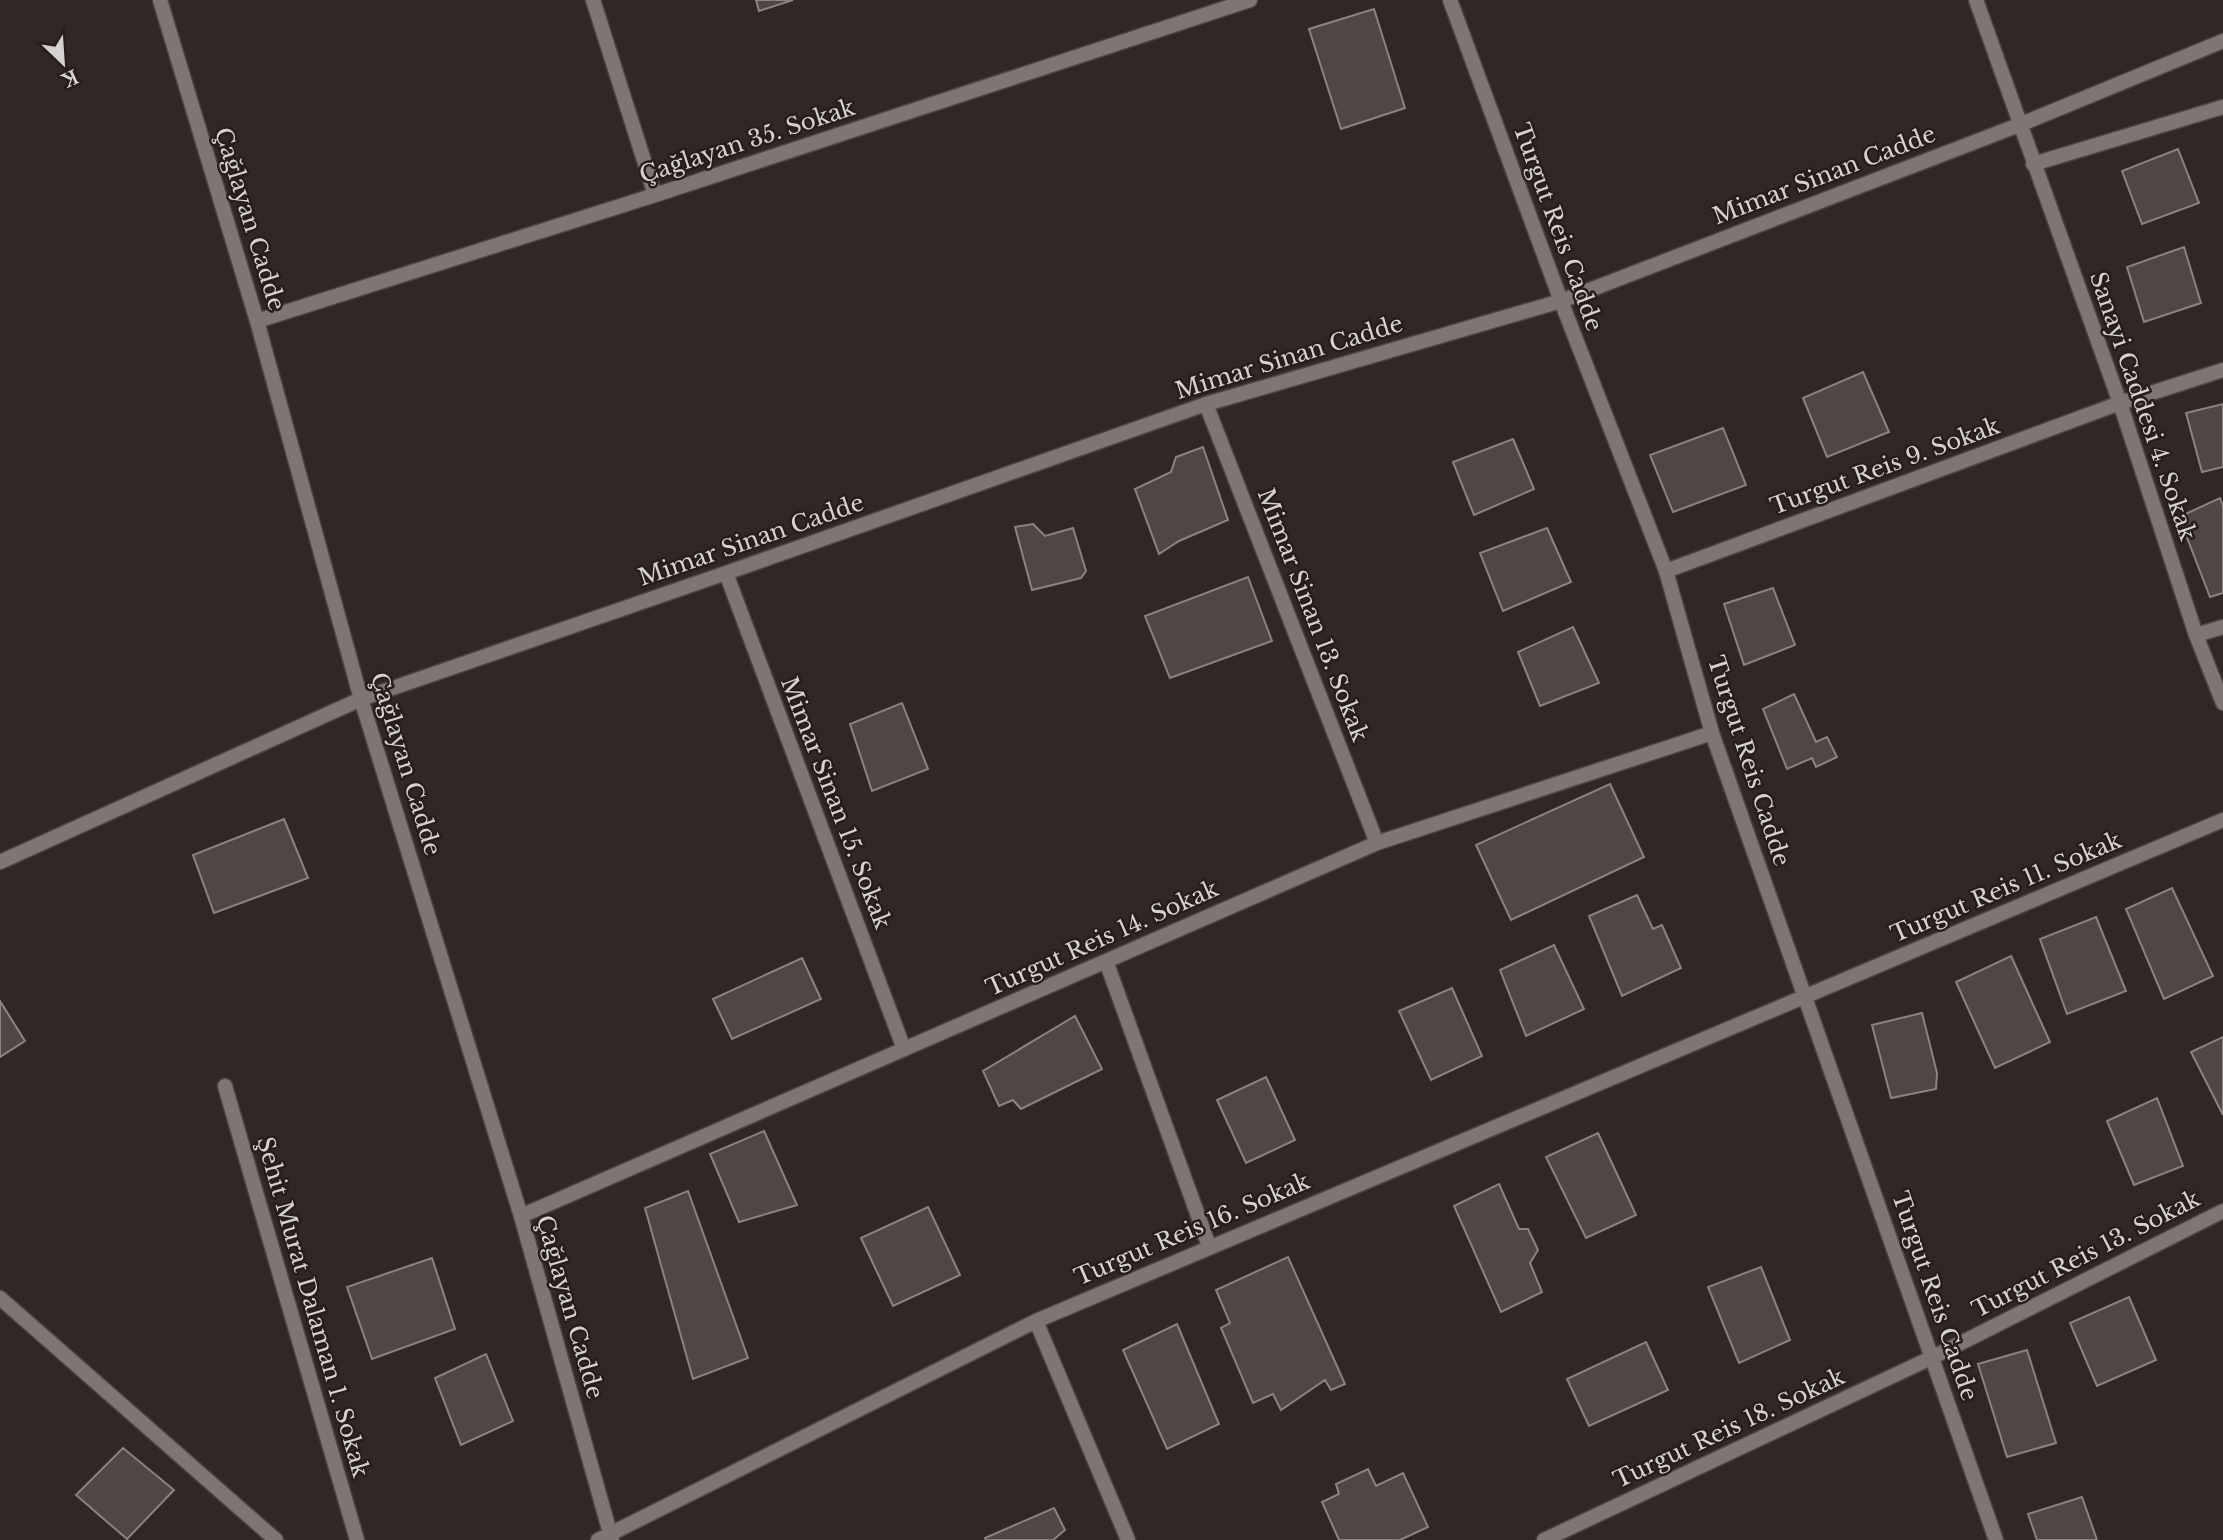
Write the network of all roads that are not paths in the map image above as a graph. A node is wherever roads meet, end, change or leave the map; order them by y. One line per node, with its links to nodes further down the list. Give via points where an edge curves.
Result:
1 (160, 0): 12 (street, Çağlayan Cadde)
2 (593, 0): 10 (street)
3 (1250, 0): 10 (street, Çağlayan 35. Sokak)
4 (1450, 0): 11 (street, Turgut Reis Cadde)
5 (1976, 0): 8 (street, Sanayi Caddesi 4. Sokak)
6 (2223, 41): 8 (street, Mimar Sinan Cadde)
7 (2223, 107): 9 (street)
8 (2019, 125): 9 (street, Sanayi Caddesi 4. Sokak); 11 (street, Mimar Sinan Cadde)
9 (2033, 164): 14 (street, Sanayi Caddesi 4. Sokak)
10 (655, 195): 12 (street, Çağlayan 35. Sokak)
11 (1560, 301): 15 (street, Mimar Sinan Cadde); 16 (street, Turgut Reis Cadde)
12 (257, 321): 20 (street, Çağlayan Cadde)
13 (2223, 370): 14 (street, Turgut Reis 9. Sokak)
14 (2120, 403): 16 (street, Turgut Reis 9. Sokak); 19 (street, Sanayi Caddesi 4. Sokak)
15 (1206, 404): 17 (street, Mimar Sinan Cadde); 24 (street, Mimar Sinan 13. Sokak)
16 (1666, 571): 22 (street, Turgut Reis Cadde)
17 (726, 573): 20 (street, Mimar Sinan Cadde); 28 (street, Mimar Sinan 15. Sokak)
18 (2223, 627): 19 (street)
19 (2196, 635): 21 (street, Sanayi Caddesi 4. Sokak)
20 (361, 699): 25 (street, Mimar Sinan Cadde); 31 (street, Çağlayan Cadde)
21 (2223, 702)
22 (1713, 733): 24 (street, Turgut Reis 14. Sokak); 27 (street, Turgut Reis Cadde)
23 (2223, 820): 27 (street, Turgut Reis 11. Sokak)
24 (1377, 843): 26 (street, Turgut Reis 14. Sokak)
25 (0, 862)
26 (1105, 961): 28 (street, Turgut Reis 14. Sokak); 32 (street)
27 (1807, 996): 32 (street, Turgut Reis 16. Sokak); 35 (street, Turgut Reis Cadde)
28 (904, 1049): 31 (street, Turgut Reis 14. Sokak)
29 (225, 1086): 38 (street, Şehit Murat Dalaman 1. Sokak)
30 (2223, 1211): 35 (street, Turgut Reis 13. Sokak)
31 (522, 1216): 36 (street, Çağlayan Cadde)
32 (1209, 1246): 34 (street, Turgut Reis 16. Sokak)
33 (0, 1298): 37 (street)
34 (1036, 1321): 36 (street, Turgut Reis 16. Sokak); 39 (street)
35 (1933, 1357): 40 (street, Turgut Reis 18. Sokak); 41 (street, Turgut Reis Cadde)
36 (607, 1538)
37 (276, 1540)
38 (357, 1540)
39 (1128, 1540)
40 (1544, 1540)
41 (1996, 1540)

